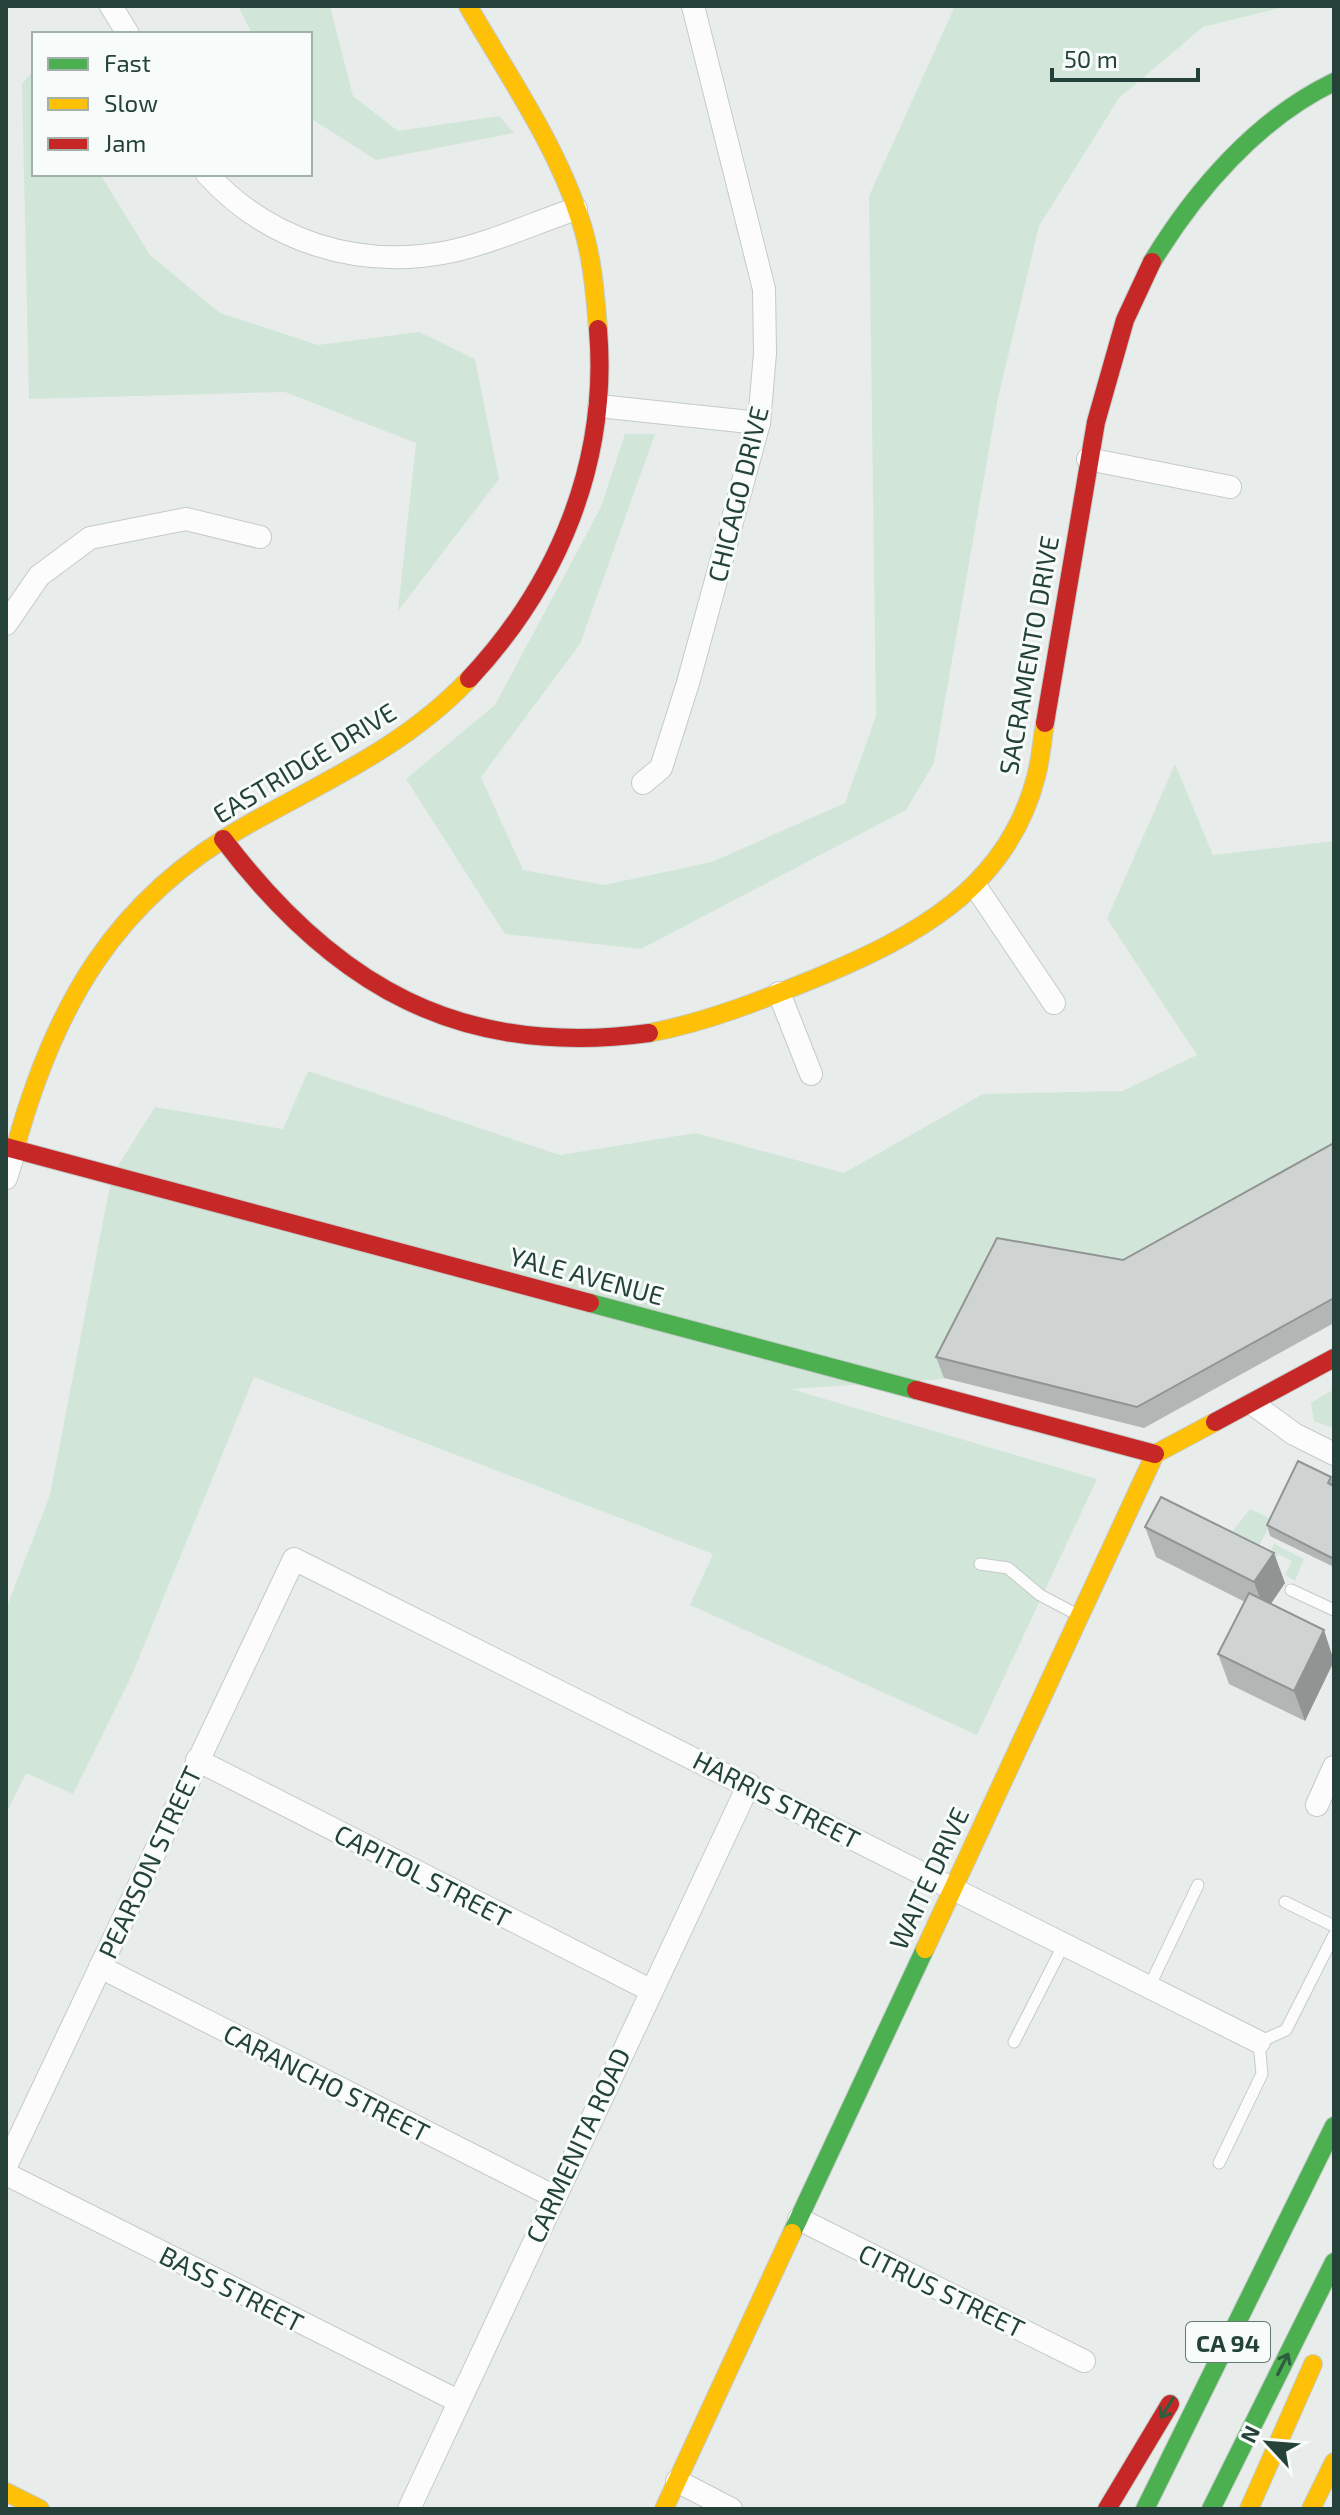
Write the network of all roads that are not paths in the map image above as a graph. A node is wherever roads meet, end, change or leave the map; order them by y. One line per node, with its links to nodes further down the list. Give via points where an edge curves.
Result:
1 (111, 6): 4 (street)
2 (468, 6): 7 (main road, EASTRIDGE DRIVE)
3 (693, 6): 9 (street, CHICAGO DRIVE, via 764,289)
4 (127, 32)
5 (1334, 82): 10 (main road, SACRAMENTO DRIVE, via 1243,149 1198,196 1158,251 1113,348)
6 (209, 176): 7 (street, via 237,204 279,231 368,256 448,252)
7 (576, 209): 8 (main road, EASTRIDGE DRIVE, via 590,256 601,329)
8 (599, 406): 9 (street); 15 (main road, EASTRIDGE DRIVE, via 588,473 565,542 536,599 497,652 452,698 401,738)
9 (759, 423): 14 (street, CHICAGO DRIVE, via 661,768)
10 (1088, 459): 11 (street); 16 (main road, SACRAMENTO DRIVE, via 1036,778 1004,847)
11 (1230, 487)
12 (260, 537): 13 (street, via 186,519 90,538 39,576)
13 (6, 624)
14 (643, 783)
15 (223, 839): 17 (main road, SACRAMENTO DRIVE, via 258,888 345,969 437,1015 489,1030 625,1037 726,1014); 20 (main road, EASTRIDGE DRIVE, via 134,910 80,979 39,1060)
16 (976, 887): 17 (main road, SACRAMENTO DRIVE, via 930,924 888,948); 18 (street)
17 (779, 993): 19 (street)
18 (1054, 1003)
19 (811, 1074)
20 (10, 1148): 21 (street); 24 (main road, YALE AVENUE)
21 (6, 1178)
22 (1334, 1358): 23 (main road)
23 (1253, 1404): 24 (main road); 25 (street)
24 (1155, 1454): 30 (main road, WAITE DRIVE)
25 (1334, 1454)
26 (294, 1559): 31 (street, PEARSON STREET); 33 (street, HARRIS STREET)
27 (980, 1564): 30 (lane, via 1008,1568 1040,1595)
28 (1291, 1590): 29 (lane)
29 (1334, 1610)
30 (1079, 1615): 36 (main road, WAITE DRIVE)
31 (197, 1760): 41 (street, PEARSON STREET); 43 (street, CAPITOL STREET)
32 (1334, 1767): 34 (street)
33 (749, 1784): 36 (street, HARRIS STREET); 43 (street, CARMENITA ROAD)
34 (1317, 1805)
35 (1198, 1885): 42 (lane)
36 (952, 1889): 40 (street, HARRIS STREET); 52 (main road, WAITE DRIVE)
37 (1285, 1902): 38 (lane)
38 (1334, 1926)
39 (1334, 1935): 45 (lane, via 1286,2030)
40 (1064, 1944): 42 (street, HARRIS STREET); 44 (lane)
41 (100, 1967): 48 (street, PEARSON STREET); 51 (street, CARANCHO STREET)
42 (1149, 1987): 45 (street, HARRIS STREET)
43 (650, 1990): 51 (street, CARMENITA ROAD)
44 (1014, 2042)
45 (1259, 2042): 47 (lane, via 1262,2074)
46 (1334, 2126): 50 (main road, CA 94)
47 (1219, 2163)
48 (6, 2166)
49 (6, 2174): 58 (street, BASS STREET)
50 (1311, 2175): 56 (main road); 67 (main road, CA 94)
51 (553, 2196): 58 (street, CARMENITA ROAD)
52 (799, 2219): 55 (street, CITRUS STREET); 60 (main road, WAITE DRIVE)
53 (1334, 2262): 68 (main road, CA 94, one-way to 53)
54 (1323, 2340): 69 (main road)
55 (1084, 2361)
56 (1194, 2365)
57 (1177, 2392): 66 (main road, one-way to 66)
58 (458, 2401): 63 (street, CARMENITA ROAD)
59 (1331, 2477): 70 (main road)
60 (677, 2481): 64 (main road, WAITE DRIVE); 65 (street)
61 (6, 2492): 62 (main road)
62 (40, 2509)
63 (409, 2509)
64 (664, 2509)
65 (731, 2509)
66 (1107, 2509)
67 (1145, 2509)
68 (1211, 2509)
69 (1249, 2509)
70 (1311, 2509)

